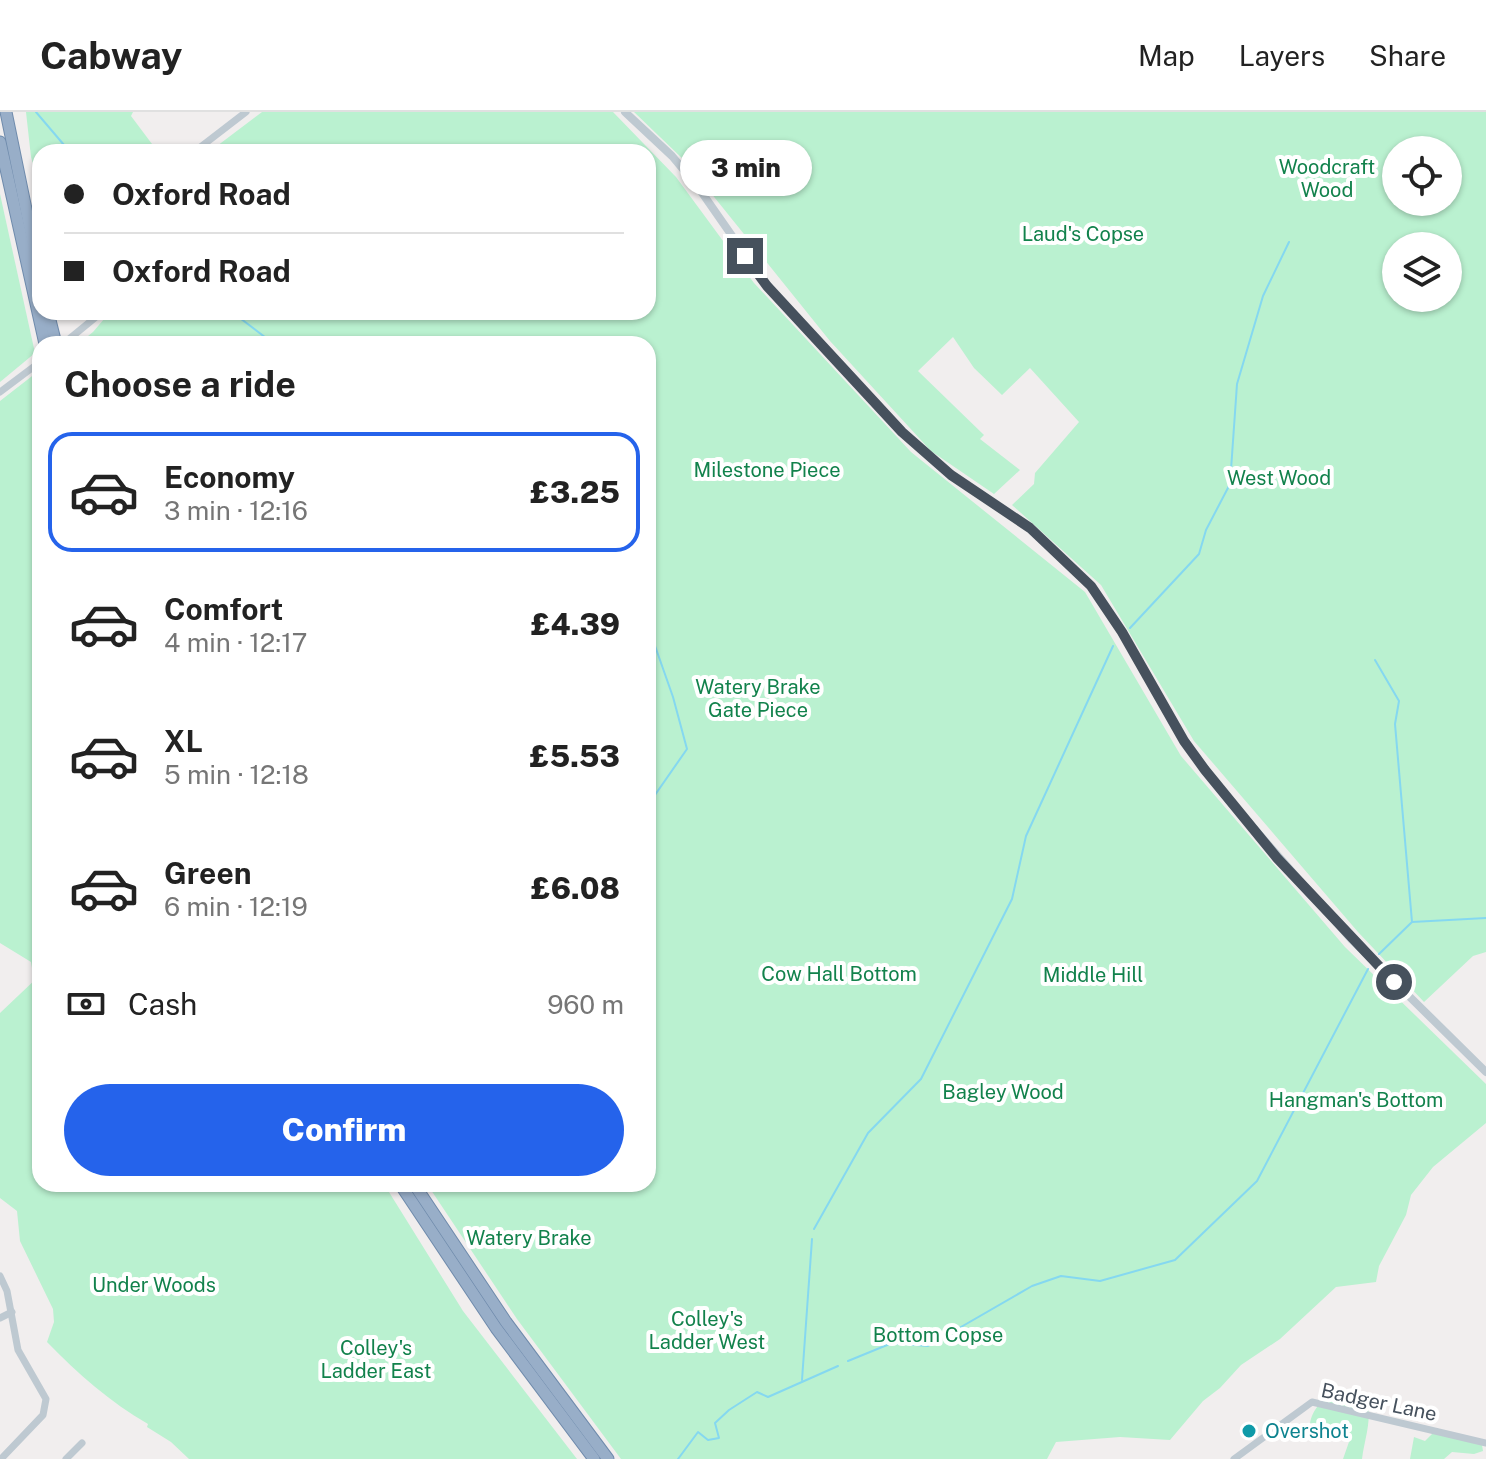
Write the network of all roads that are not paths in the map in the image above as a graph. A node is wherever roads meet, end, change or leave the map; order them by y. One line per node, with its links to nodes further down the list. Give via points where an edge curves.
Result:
1 (6, 112): 6 (highway)
2 (246, 112): 5 (street)
3 (625, 112): 12 (street, via 672,156 767,286 902,432 951,475 1030,528 1091,586 1184,741 1228,799 1352,940)
4 (0, 142): 7 (highway)
5 (204, 144)
6 (32, 238)
7 (32, 290)
8 (93, 320): 9 (street)
9 (73, 336)
10 (32, 368): 11 (street)
11 (0, 392)
12 (1486, 1072)
13 (405, 1192): 22 (highway, via 496,1328)
14 (419, 1192): 23 (highway, via 506,1322)
15 (0, 1276): 16 (street)
16 (12, 1312): 17 (street); 20 (street, via 18,1350 43,1391 46,1407)
17 (0, 1318)
18 (82, 1443): 21 (street)
19 (1486, 1443): 24 (street, Badger Lane, via 1312,1402)
20 (1, 1459)
21 (66, 1459)
22 (594, 1459)
23 (608, 1459)
24 (1234, 1459)

